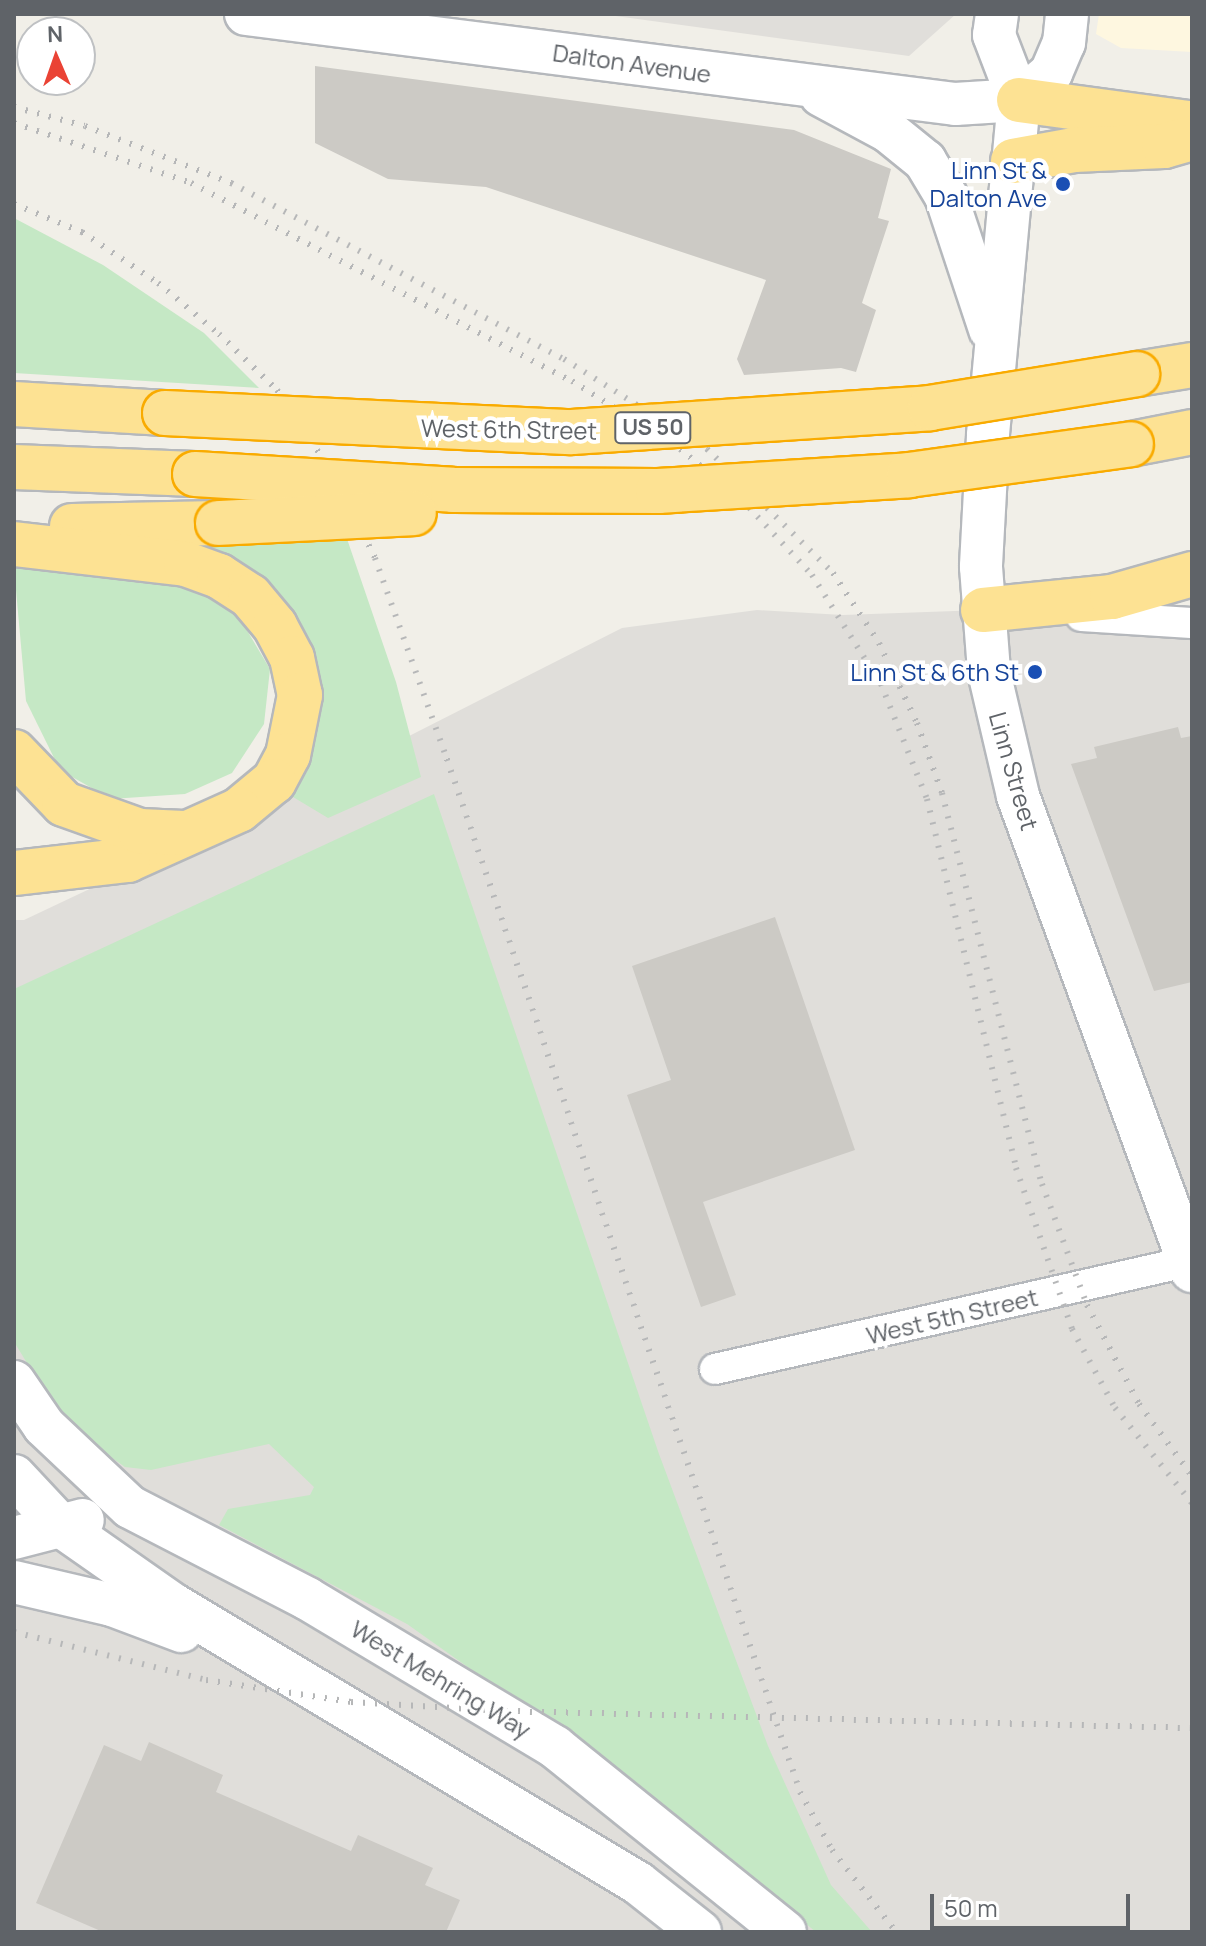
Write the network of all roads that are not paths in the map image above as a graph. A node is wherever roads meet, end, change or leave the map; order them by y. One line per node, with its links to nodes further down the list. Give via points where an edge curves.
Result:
1 (246, 14): 4 (main road, Dalton Avenue)
2 (997, 14): 5 (main road, Linn Street, via 994,35)
3 (1067, 14): 5 (main road, via 1064,43 1051,73)
4 (806, 87): 5 (main road, Dalton Avenue, via 955,104); 9 (main road, via 888,131 925,161 954,216)
5 (1019, 100): 6 (highway); 8 (main road, Linn Street)
6 (1192, 123)
7 (1192, 138): 8 (highway, via 1164,146 1074,150)
8 (1013, 161): 9 (main road, Linn Street)
9 (994, 342): 18 (main road, Linn Street)
10 (1192, 365): 11 (highway, West 6th Street / US 50, bridge, via 930,408 572,432)
11 (14, 404)
12 (1192, 432): 14 (highway, bridge, via 909,475)
13 (14, 467): 14 (highway, bridge)
14 (563, 493): 15 (highway, bridge, via 497,509)
15 (14, 527)
16 (14, 544): 21 (highway, via 186,564 250,596 275,626 292,658 300,695 288,755 274,781 239,810)
17 (1192, 574): 18 (highway, via 1112,597)
18 (983, 610): 19 (street); 23 (main road, Linn Street, via 995,703 1018,796)
19 (1192, 623)
20 (14, 752): 21 (highway, via 64,804 99,820 140,831)
21 (194, 833): 22 (highway, via 128,860)
22 (14, 873)
23 (1191, 1265): 24 (street, West 5th Street)
24 (715, 1369)
25 (14, 1382): 27 (main road, West Mehring Way, via 44,1426)
26 (14, 1476): 28 (main road)
27 (130, 1507): 28 (main road); 32 (main road, West Mehring Way, via 308,1599 555,1747)
28 (28, 1533): 30 (main road, via 174,1605)
29 (14, 1582): 30 (main road, via 141,1615)
30 (294, 1677): 31 (main road, via 638,1883)
31 (700, 1932)
32 (785, 1932)

